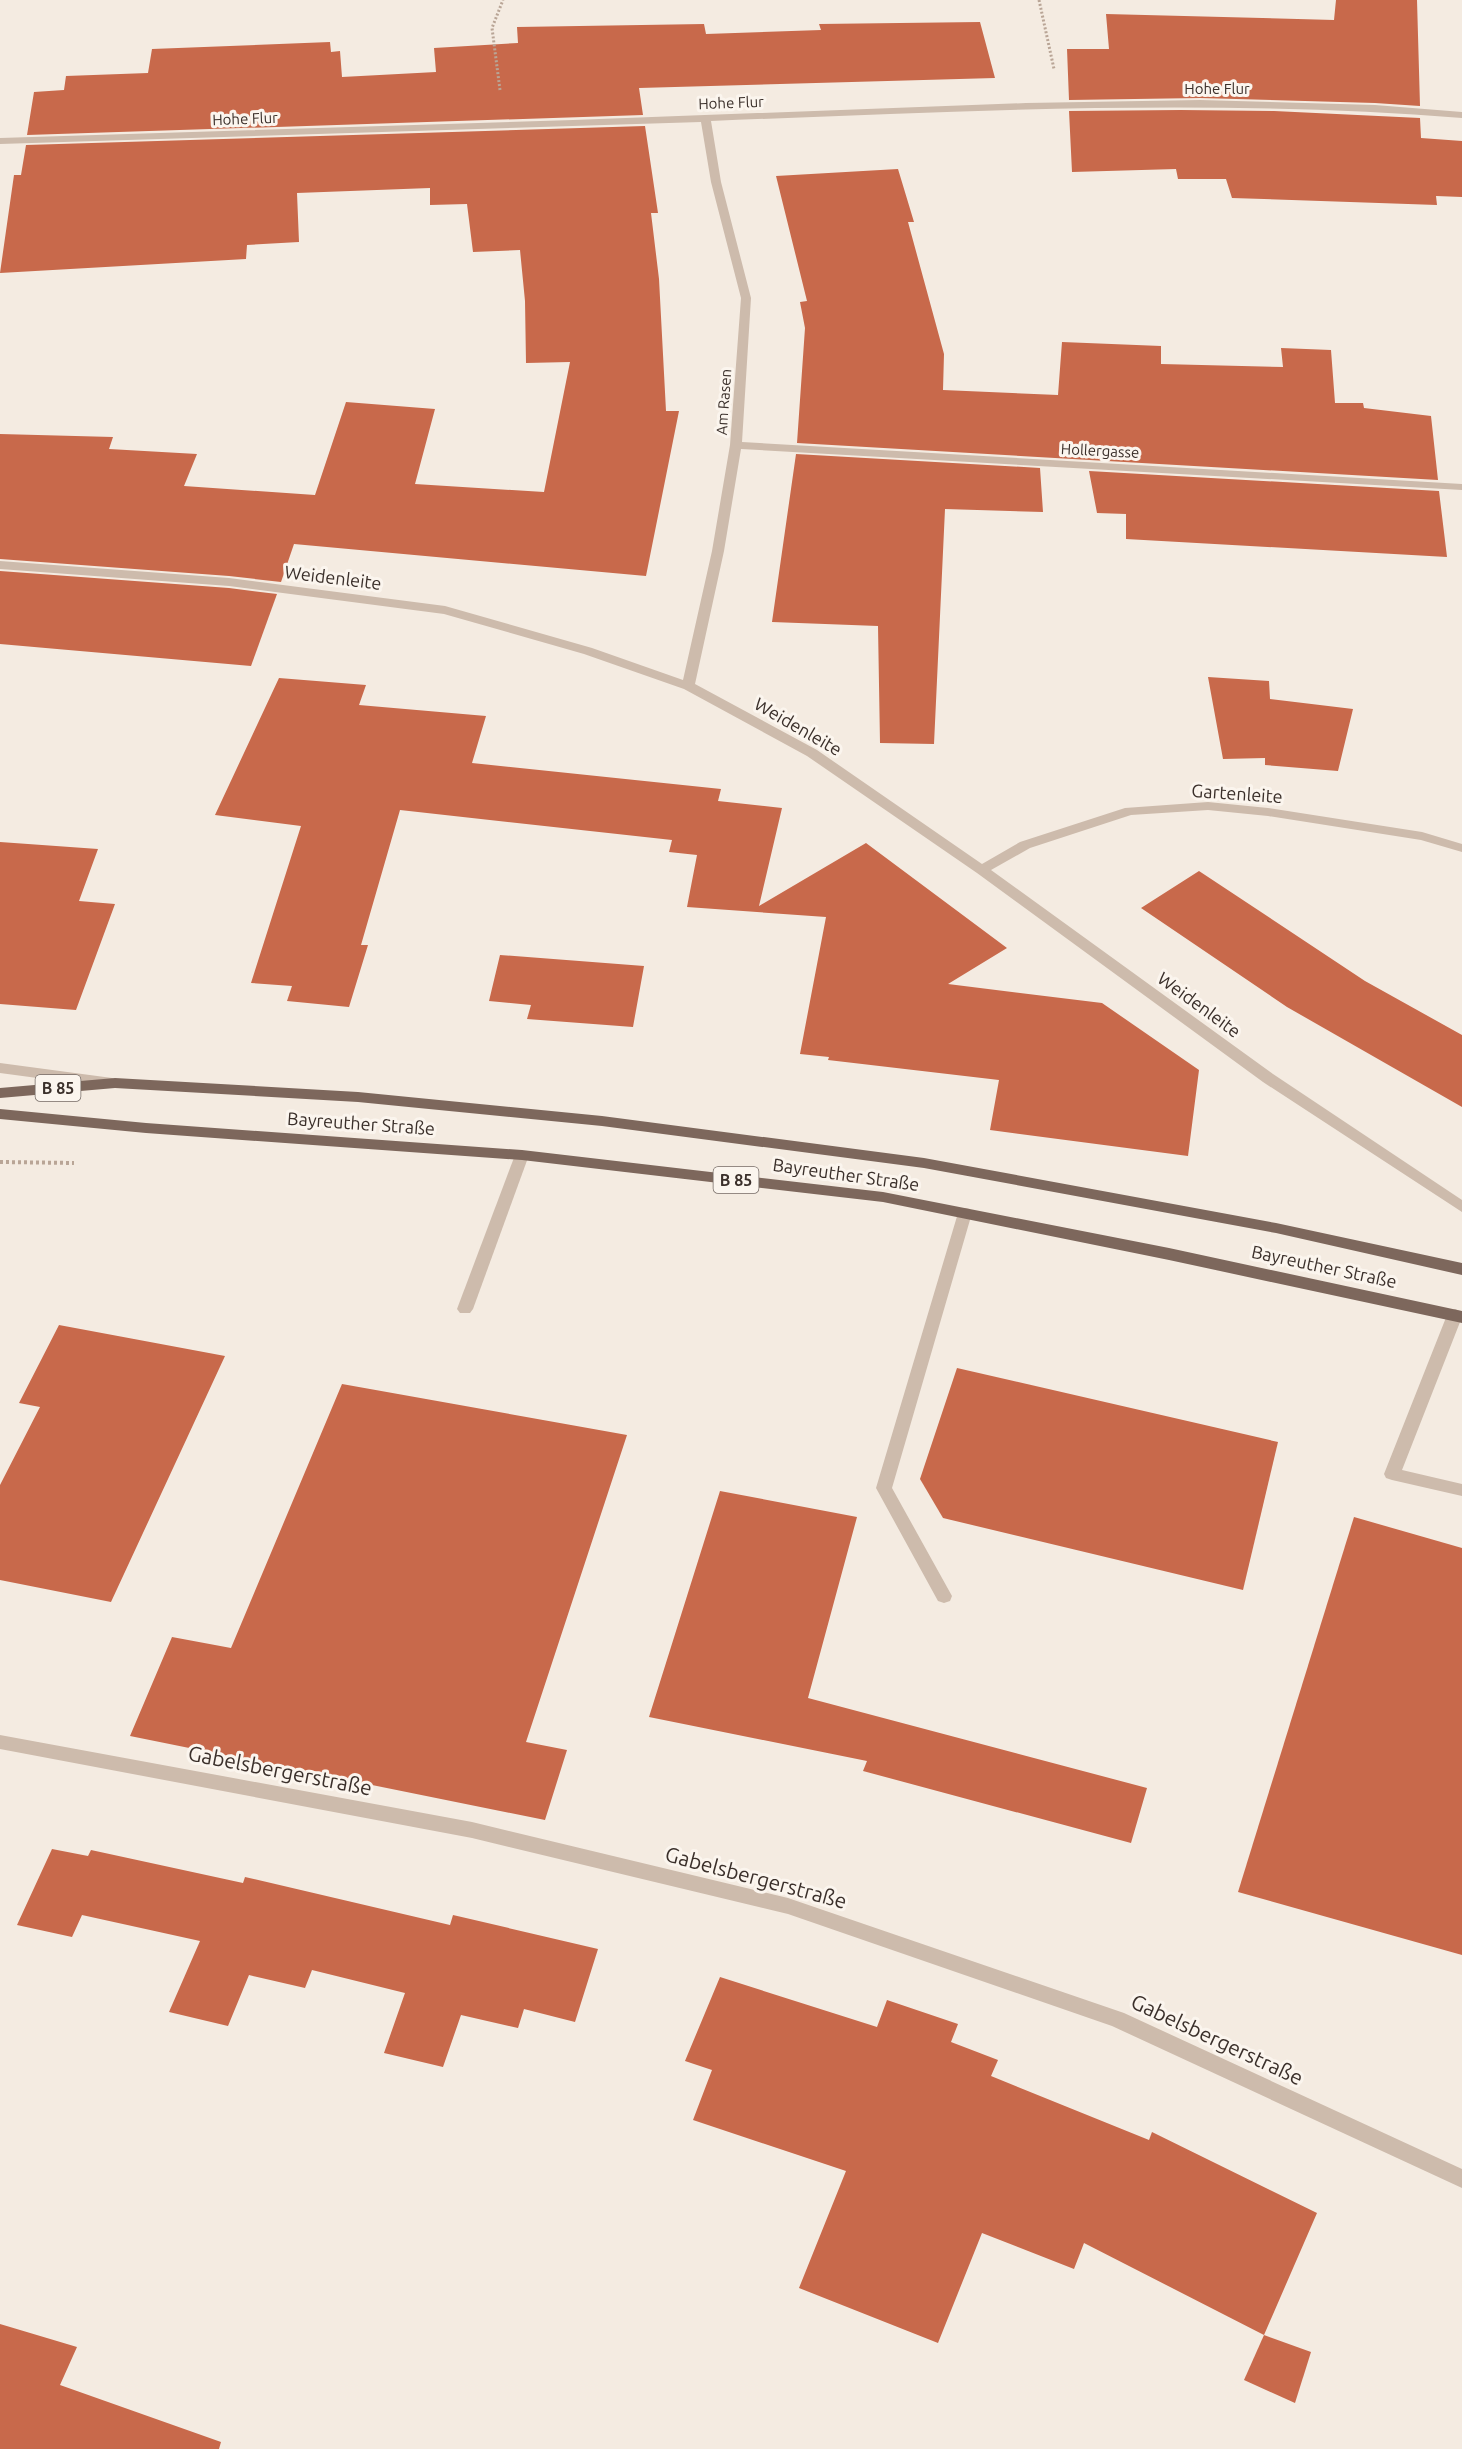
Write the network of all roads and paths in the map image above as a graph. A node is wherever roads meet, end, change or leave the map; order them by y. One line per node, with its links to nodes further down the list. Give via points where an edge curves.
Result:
1 (503, 0): 6 (path, via 492,28)
2 (1039, 0): 3 (path)
3 (1062, 105): 4 (street, Hohe Flur, via 1264,103); 5 (street, Hohe Flur)
4 (1462, 115)
5 (706, 119): 6 (street, Hohe Flur); 8 (street, Am Rasen, via 717,182 746,298)
6 (505, 126): 7 (street, Hohe Flur)
7 (0, 141)
8 (736, 445): 9 (street, Hollergasse); 11 (street, Am Rasen, via 718,551)
9 (1462, 487)
10 (0, 565): 11 (street, Weidenleite, via 230,582 445,610 588,651)
11 (688, 686): 13 (street, Weidenleite, via 812,753)
12 (1462, 848): 13 (street, Gartenleite, via 1422,836 1208,806 1130,811 1025,845)
13 (982, 870): 21 (street, Weidenleite, via 1268,1078)
14 (0, 1068): 15 (street, Bayreuther Straße)
15 (115, 1083): 16 (main road, Bayreuther Straße / B 85); 23 (main road, Bayreuther Straße / B 85, via 358,1097 579,1118 924,1163 1276,1228)
16 (0, 1093)
17 (0, 1114): 18 (main road, Bayreuther Straße / B 85)
18 (522, 1155): 22 (main road, Bayreuther Straße / B 85, via 883,1197); 24 (street)
19 (0, 1162): 20 (path)
20 (82, 1163)
21 (1462, 1207)
22 (965, 1213): 25 (main road, Bayreuther Straße / B 85); 27 (street, via 884,1488)
23 (1462, 1269)
24 (465, 1309)
25 (1459, 1316): 26 (street, via 1392,1474)
26 (1462, 1490)
27 (944, 1596)
28 (0, 1742): 29 (street, Gabelsbergerstraße, via 472,1830 788,1906 1117,2019)
29 (1462, 2179)

